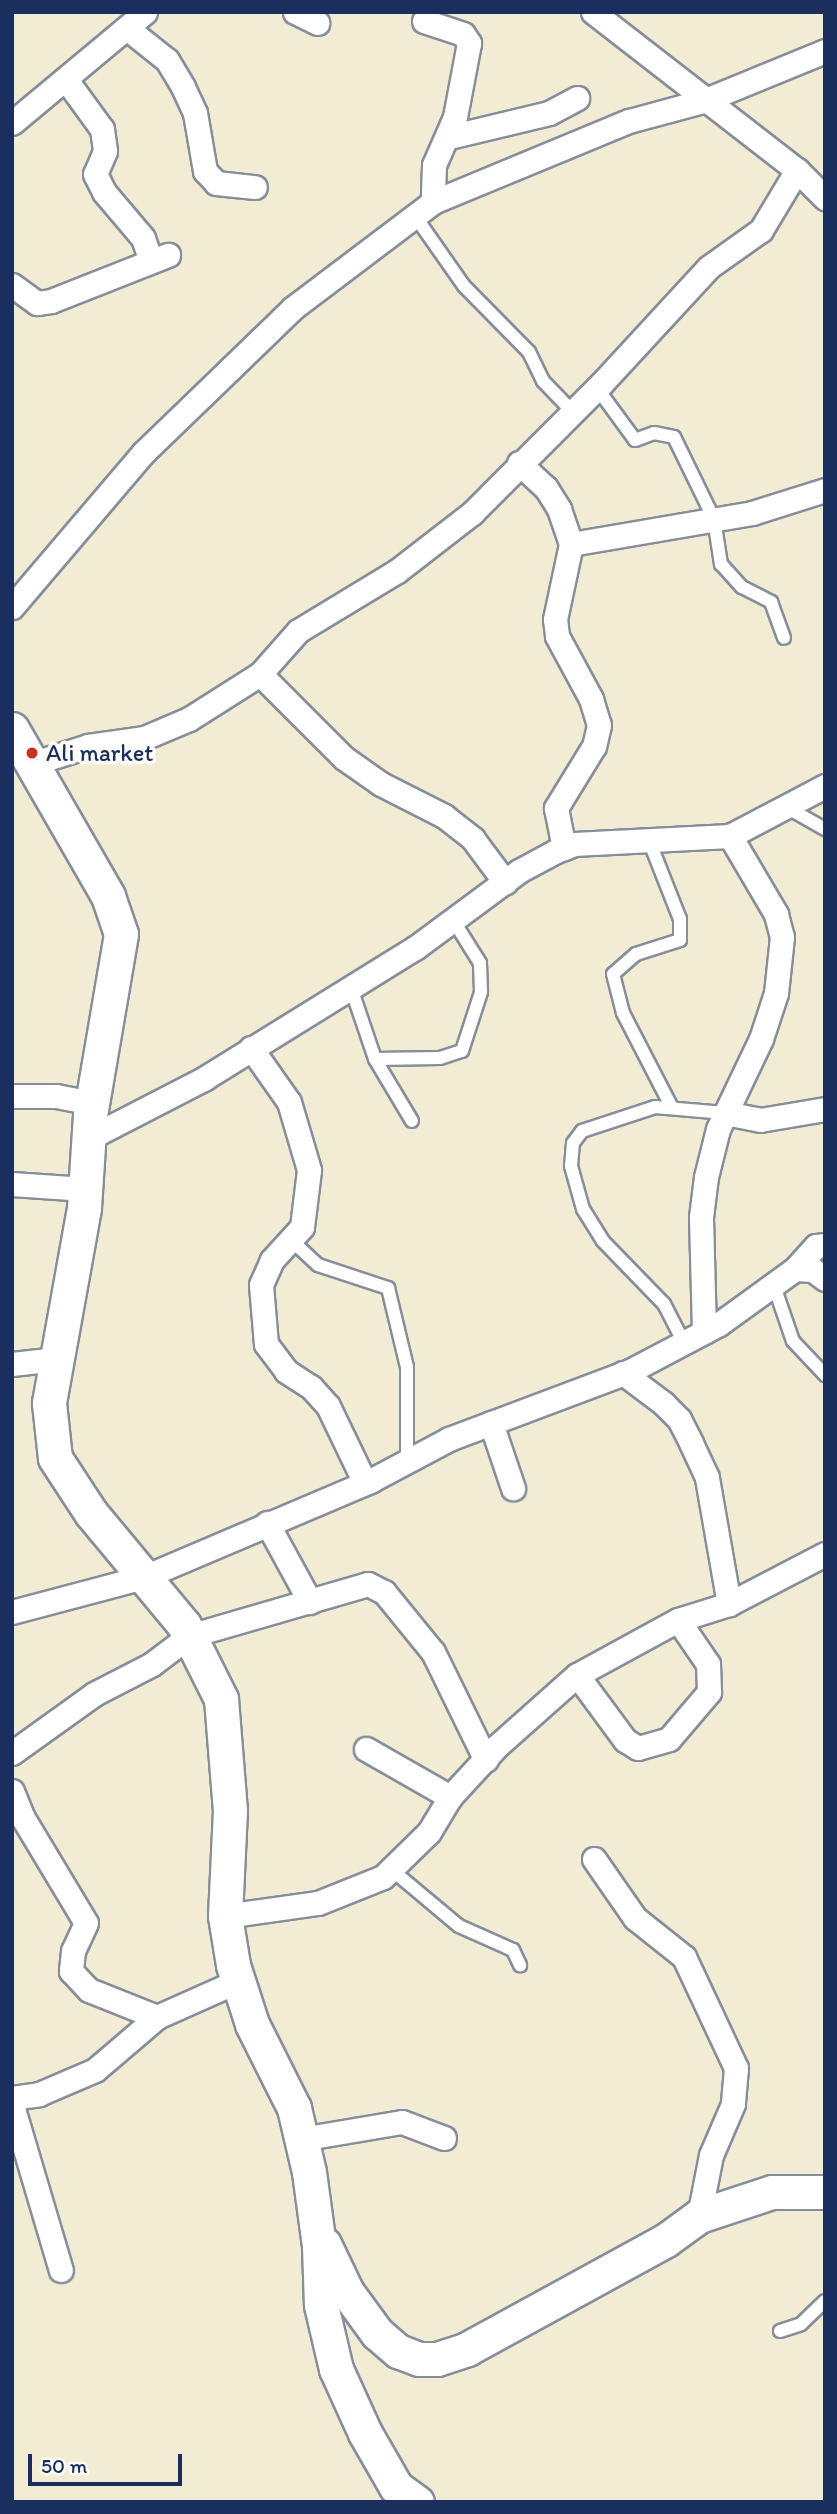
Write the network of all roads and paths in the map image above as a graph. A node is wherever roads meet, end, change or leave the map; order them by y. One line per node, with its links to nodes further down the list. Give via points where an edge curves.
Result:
1 (145, 12): 6 (street)
2 (295, 12): 5 (street)
3 (593, 12): 10 (street)
4 (424, 20): 12 (street, via 463,34 469,43)
5 (318, 23)
6 (128, 29): 8 (street); 14 (street, via 167,60 183,87 195,113 205,171 216,183)
7 (825, 51): 10 (street)
8 (67, 80): 11 (street); 17 (street, via 102,129 105,151 95,174 104,192 160,258 51,301 37,303)
9 (577, 98): 12 (street, via 549,113)
10 (703, 101): 13 (street); 16 (street, via 629,121)
11 (12, 123)
12 (449, 137): 16 (street, via 434,165)
13 (797, 170): 15 (street); 18 (street, via 761,230 709,267)
14 (255, 187)
15 (825, 198)
16 (424, 209): 19 (lane, via 464,286 529,352 543,382); 24 (street, via 293,309 230,368 143,453)
17 (12, 285)
18 (597, 388): 19 (street); 22 (lane, via 635,440 654,433 674,437)
19 (572, 411): 20 (street)
20 (519, 463): 23 (street, via 546,488); 26 (street, via 472,513 397,570 298,631)
21 (825, 490): 22 (street)
22 (714, 519): 23 (street); 25 (lane, via 721,564 742,587 771,602)
23 (571, 544): 34 (street, via 555,619 557,636 592,699 599,725 594,746 556,808)
24 (12, 607)
25 (784, 638)
26 (260, 674): 28 (street, via 189,719 144,738 88,746); 35 (street, via 344,758 381,784 444,816 473,839)
27 (12, 729): 28 (street)
28 (34, 763): 41 (street, via 108,896 121,934)
29 (825, 786): 30 (street)
30 (788, 808): 31 (lane); 32 (street)
31 (825, 829)
32 (730, 836): 33 (street); 44 (street, via 776,914 782,937 776,993 761,1039)
33 (650, 843): 34 (street); 42 (lane, via 680,919 680,940 636,954 613,974 623,1013)
34 (564, 848): 35 (street)
35 (505, 882): 36 (street)
36 (453, 920): 37 (street, via 415,948); 39 (lane, via 480,962 481,992 462,1051 440,1058)
37 (349, 985): 38 (street); 39 (lane)
38 (251, 1048): 46 (street, via 169,1098); 49 (street, via 289,1102 310,1170 302,1227)
39 (374, 1059): 45 (lane)
40 (12, 1096): 41 (street, via 56,1096)
41 (92, 1103): 46 (street)
42 (672, 1108): 44 (lane); 54 (lane, via 655,1107 582,1131 573,1143 572,1166 583,1209 603,1241)
43 (825, 1109): 44 (street, via 760,1120)
44 (725, 1113): 54 (street, via 712,1147 701,1217)
45 (412, 1121)
46 (89, 1138): 48 (street)
47 (12, 1184): 48 (street)
48 (85, 1189): 55 (street)
49 (290, 1239): 60 (lane, via 318,1265 388,1288 407,1367); 61 (street, via 272,1260 261,1285 265,1344 286,1371 311,1387 328,1406)
50 (825, 1245): 51 (street, via 816,1246)
51 (795, 1269): 52 (street, via 804,1268); 53 (street)
52 (825, 1279)
53 (773, 1283): 54 (street); 58 (lane, via 793,1341)
54 (694, 1338): 57 (street)
55 (57, 1359): 56 (street); 65 (street, via 49,1403 55,1458 91,1513)
56 (12, 1364)
57 (623, 1373): 59 (street); 67 (street, via 671,1411 691,1443 707,1478)
58 (825, 1375)
59 (491, 1423): 60 (street); 62 (street)
60 (407, 1461): 61 (street)
61 (365, 1483): 63 (street)
62 (513, 1488)
63 (267, 1523): 65 (street); 66 (street)
64 (825, 1554): 67 (street)
65 (144, 1577): 68 (street); 70 (street)
66 (310, 1602): 70 (street); 74 (street, via 368,1584 384,1592 433,1653)
67 (729, 1604): 69 (street)
68 (12, 1612)
69 (678, 1620): 71 (street); 71 (street, via 708,1664 709,1692 668,1739 638,1748 625,1740)
70 (189, 1636): 73 (street, via 152,1664 94,1694); 79 (street, via 221,1699 230,1810)
71 (577, 1675): 74 (street)
72 (366, 1749): 76 (street)
73 (12, 1753)
74 (486, 1760): 76 (street)
75 (12, 1791): 82 (street, via 23,1818 86,1923 73,1951 71,1971 89,1990)
76 (450, 1797): 78 (street, via 429,1832)
77 (594, 1859): 88 (street, via 635,1918 684,1957 736,2068 733,2104 711,2155)
78 (392, 1870): 79 (street, via 364,1888 318,1903); 80 (lane, via 459,1926 513,1950)
79 (226, 1916): 81 (street)
80 (520, 1965)
81 (238, 1981): 82 (street); 86 (street, via 252,2024 294,2108)
82 (157, 2017): 83 (street, via 94,2070 39,2094)
83 (12, 2098)
84 (12, 2105): 90 (street)
85 (444, 2138): 86 (street, via 402,2122)
86 (301, 2139): 89 (street)
87 (825, 2192): 88 (street, via 772,2192)
88 (699, 2217): 89 (street, via 666,2240 467,2348 437,2359 419,2359 398,2351 377,2333 347,2292)
89 (317, 2229): 93 (street, via 321,2305 337,2369 365,2434 396,2487)
90 (61, 2270)
91 (825, 2301): 92 (lane, via 801,2324)
92 (780, 2332)
93 (417, 2502)

